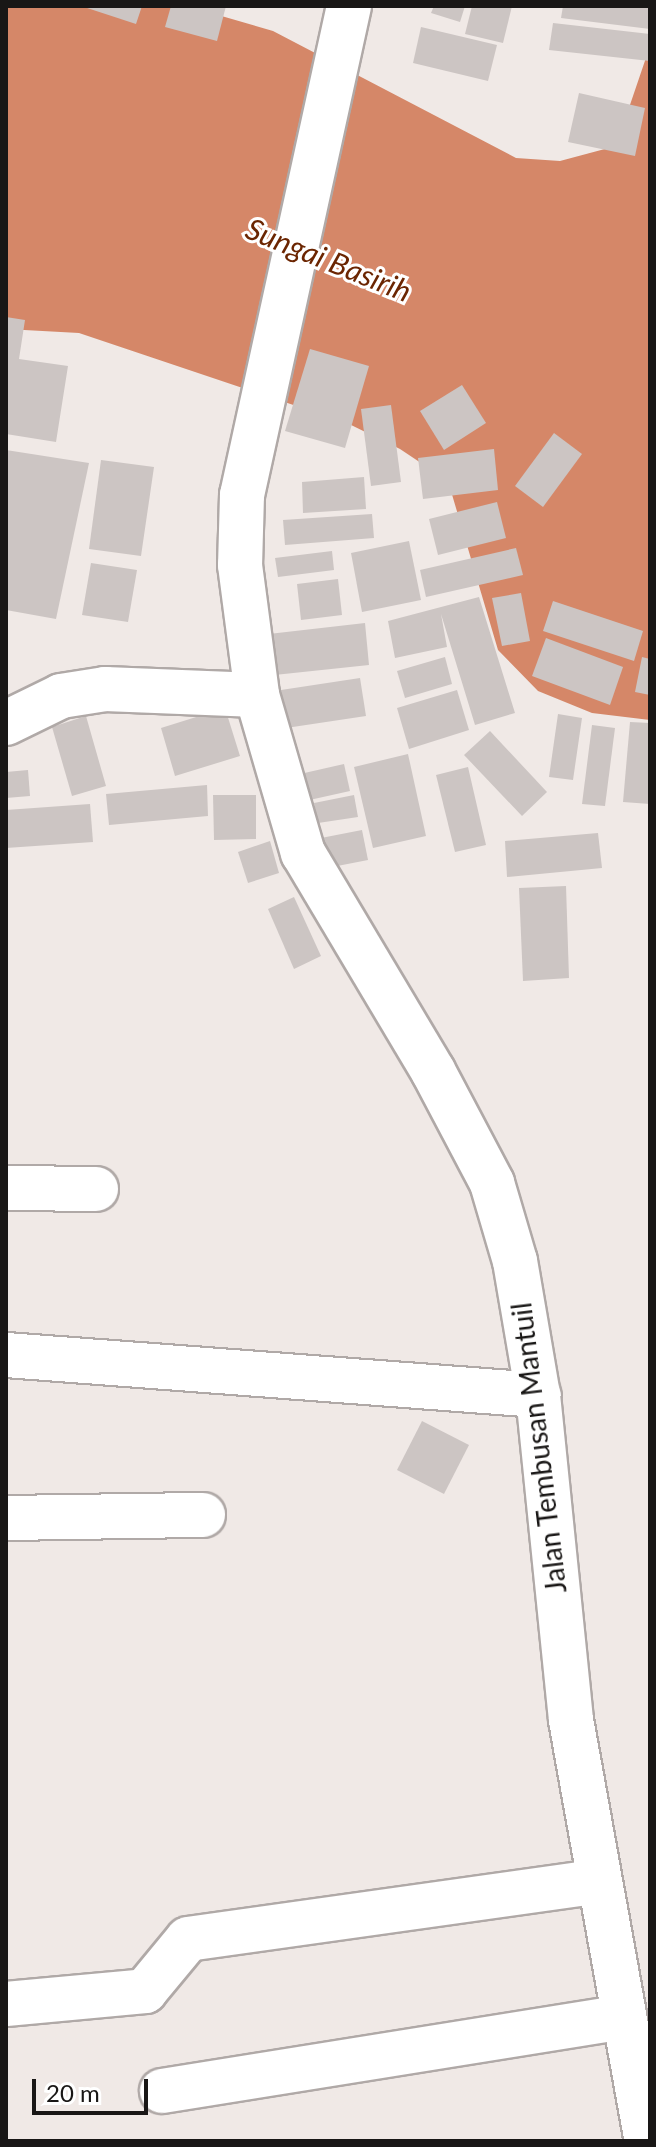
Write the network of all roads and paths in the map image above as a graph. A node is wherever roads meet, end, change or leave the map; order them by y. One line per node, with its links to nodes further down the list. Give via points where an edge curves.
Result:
1 (348, 17): 2 (street, Jalan Tembusan Mantuil, via 252,426 240,565)
2 (257, 695): 3 (street, via 105,689 61,696); 7 (street, Jalan Tembusan Mantuil, via 303,853 492,1183 515,1261)
3 (6, 723)
4 (6, 1188): 5 (street)
5 (96, 1189)
6 (6, 1355): 7 (street)
7 (538, 1395): 10 (street, Jalan Tembusan Mantuil, via 563,1661)
8 (203, 1515): 9 (street)
9 (6, 1518)
10 (599, 1881): 11 (street, via 188,1939 145,1991); 12 (street, Jalan Tembusan Mantuil)
11 (6, 2004)
12 (624, 2017): 13 (street); 14 (street, Jalan Tembusan Mantuil)
13 (162, 2091)
14 (647, 2141)

